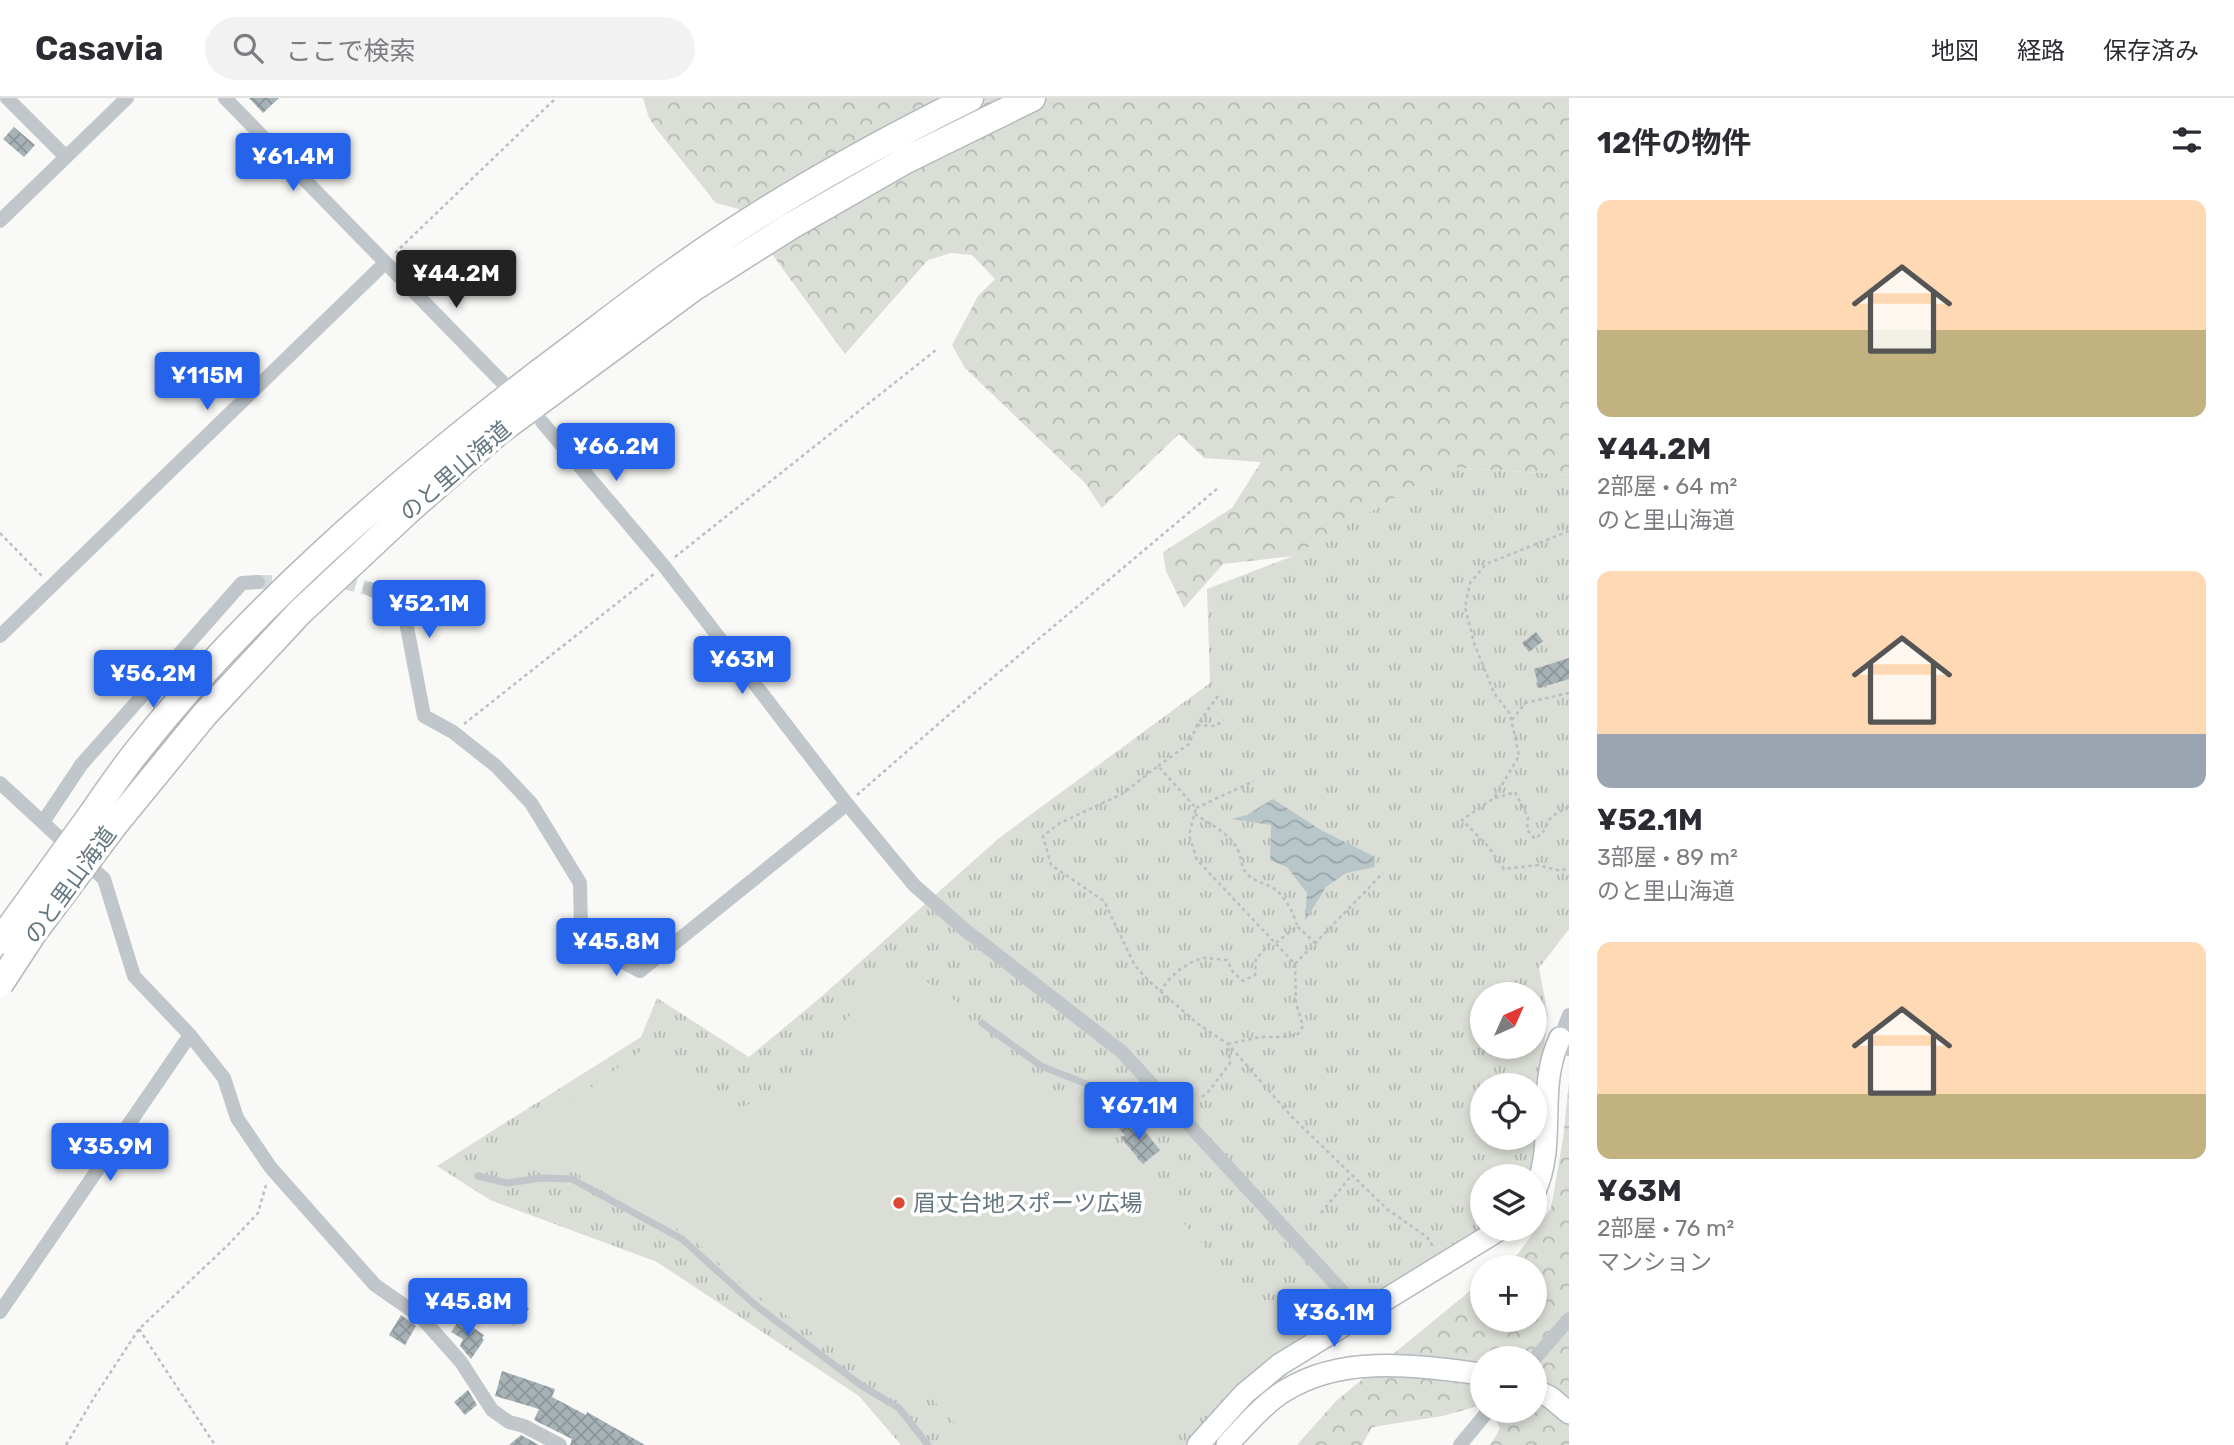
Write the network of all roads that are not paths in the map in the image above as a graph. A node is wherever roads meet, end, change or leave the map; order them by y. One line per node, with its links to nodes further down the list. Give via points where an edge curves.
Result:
1 (7, 98): 6 (street)
2 (127, 98): 6 (street)
3 (225, 98): 8 (street)
4 (971, 98): 16 (highway, のと里山海道, via 894,135 680,268 485,415 392,492 277,597 139,749)
5 (1032, 98): 16 (highway, のと里山海道, via 906,160 778,234 693,288 498,432 299,613)
6 (66, 157): 7 (street)
7 (0, 221)
8 (385, 263): 9 (street); 13 (street)
9 (502, 382)
10 (541, 422): 15 (street, via 664,566)
11 (258, 582): 17 (street, via 242,583 81,765)
12 (370, 589): 15 (street, via 403,606 424,716 496,766 531,803 580,883 581,930 605,953 640,971)
13 (0, 636)
14 (0, 783): 17 (street)
15 (847, 804): 24 (street, via 914,885 1122,1052)
16 (103, 819): 18 (highway, のと里山海道, bridge); 19 (highway, のと里山海道, bridge)
17 (44, 822): 22 (street, via 104,879 134,976)
18 (0, 941)
19 (0, 984)
20 (1569, 1015): 23 (street)
21 (982, 1023): 24 (lane, via 1041,1066 1083,1081 1147,1116)
22 (190, 1035): 28 (street); 36 (street, via 224,1078 237,1118 271,1168 376,1285 421,1317 461,1362 492,1410)
23 (1564, 1044): 25 (street, via 1553,1053 1548,1073)
24 (1174, 1108): 29 (street)
25 (1544, 1164)
26 (478, 1176): 37 (lane, via 507,1183 572,1179 682,1239 754,1304 862,1386 899,1408)
27 (1482, 1241): 29 (street)
28 (0, 1312)
29 (1364, 1315): 38 (street, via 1279,1365 1244,1394)
30 (1569, 1319): 31 (street)
31 (1545, 1346)
32 (1470, 1373): 39 (street, via 1364,1365 1336,1370 1284,1391)
33 (1547, 1396): 34 (street)
34 (1569, 1413)
35 (1478, 1423): 40 (street)
36 (560, 1445)
37 (928, 1445)
38 (1198, 1445)
39 (1227, 1445)
40 (1460, 1445)

